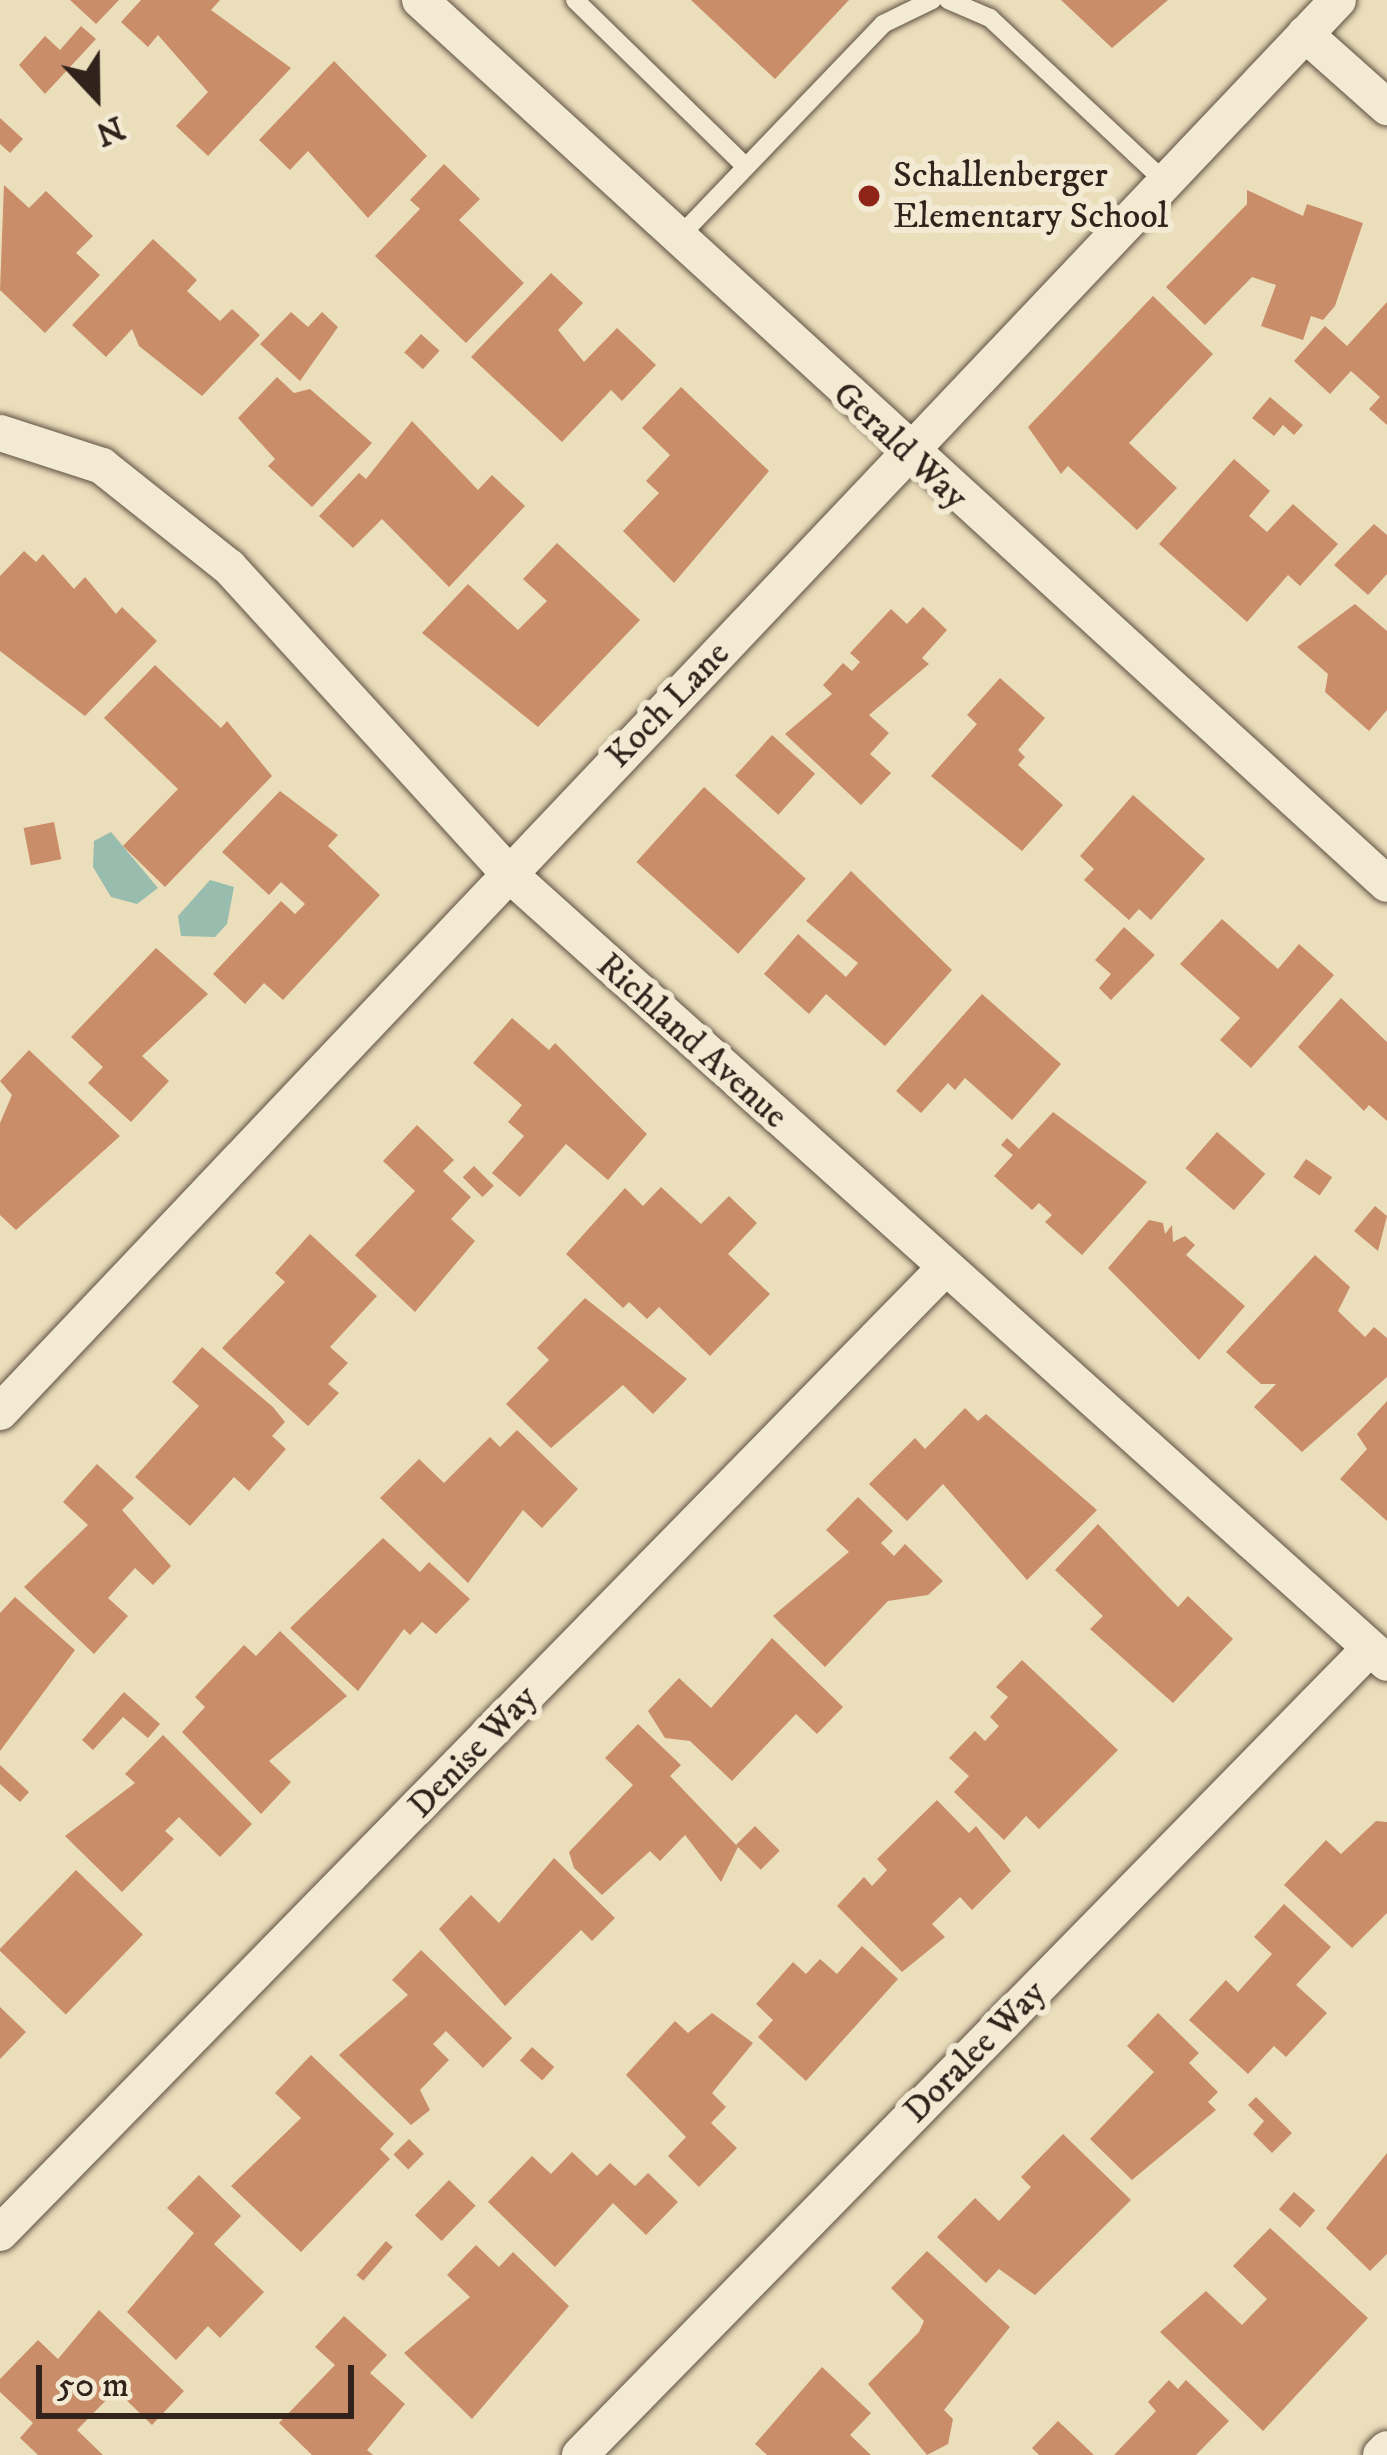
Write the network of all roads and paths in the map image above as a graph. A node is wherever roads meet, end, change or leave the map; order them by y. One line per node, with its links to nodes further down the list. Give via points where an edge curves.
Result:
1 (420, 0): 10 (street, Gerald Way)
2 (575, 0): 8 (lane)
3 (932, 0): 8 (lane, via 883,24)
4 (949, 0): 9 (lane, via 990,18)
5 (1338, 0): 6 (street, Koch Lane)
6 (1305, 34): 7 (street); 9 (street, Koch Lane)
7 (1387, 107)
8 (745, 166): 10 (lane)
9 (1163, 180): 12 (street, Koch Lane)
10 (677, 239): 12 (street, Gerald Way)
11 (0, 433): 13 (street, Richland Avenue, via 102,466 229,567)
12 (907, 454): 13 (street, Koch Lane); 14 (street, Gerald Way)
13 (508, 874): 15 (street, Richland Avenue); 16 (street, Koch Lane)
14 (1387, 884)
15 (944, 1269): 17 (street, Richland Avenue); 18 (street, Denise Way)
16 (0, 1412)
17 (1379, 1656): 19 (street, Doralee Way)
18 (0, 2233)
19 (580, 2455)

